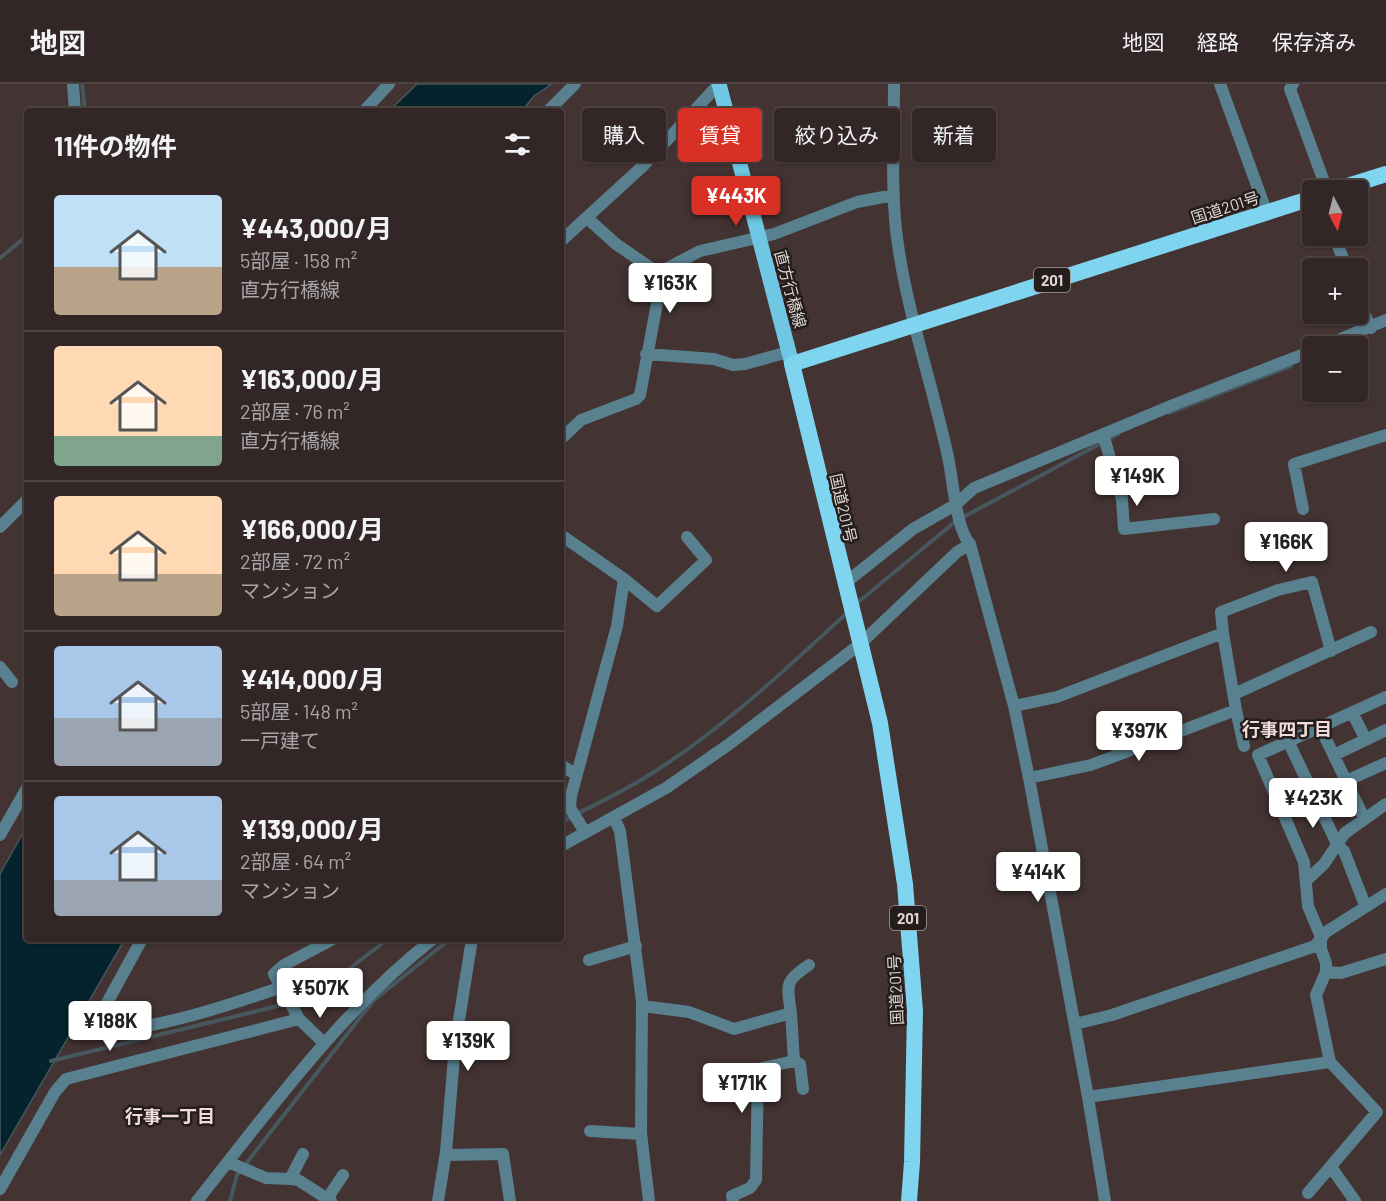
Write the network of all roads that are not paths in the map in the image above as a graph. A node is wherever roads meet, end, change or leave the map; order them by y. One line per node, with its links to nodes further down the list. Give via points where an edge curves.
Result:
1 (73, 84): 8 (street)
2 (388, 84): 9 (street)
3 (575, 84): 10 (street)
4 (719, 84): 17 (street, via 644,165); 18 (main road, 直方行橋線)
5 (894, 84): 14 (street)
6 (1220, 84): 16 (street)
7 (1293, 84): 12 (street, via 1290,88)
8 (75, 108)
9 (367, 108)
10 (551, 108)
11 (1386, 174): 13 (highway)
12 (1323, 180)
13 (1367, 180)
14 (894, 195): 18 (street, via 857,202 789,229); 23 (street)
15 (1302, 201): 16 (highway, 国道201号 / 201)
16 (1267, 213): 23 (highway, 国道201号 / 201)
17 (587, 218): 19 (street); 20 (street, via 616,244)
18 (758, 236): 20 (street, via 691,254); 28 (main road, 直方行橋線)
19 (564, 239)
20 (659, 272): 26 (street, via 660,287)
21 (1386, 320): 24 (street)
22 (1368, 322): 24 (street)
23 (915, 324): 28 (highway, 国道201号 / 201); 33 (street, via 938,408 956,490)
24 (1371, 328): 25 (street)
25 (1350, 336)
26 (646, 354): 28 (street, via 714,359 733,365); 31 (street, via 642,390 636,399 581,420)
27 (1302, 355): 29 (street)
28 (790, 358): 41 (highway, 国道201号 / 201)
29 (1103, 434): 33 (street, via 974,488); 35 (street, via 1122,499 1124,529)
30 (1386, 435): 34 (street, via 1294,464)
31 (564, 436)
32 (24, 503): 36 (street)
33 (956, 508): 39 (street); 41 (street, via 913,529)
34 (1303, 509)
35 (1214, 519)
36 (0, 527)
37 (564, 537): 40 (street)
38 (687, 537): 40 (street, via 706,560 657,606)
39 (968, 542): 44 (street); 50 (street)
40 (624, 579): 61 (street, via 617,626)
41 (845, 590): 44 (highway, 国道201号 / 201)
42 (1371, 632): 45 (street)
43 (1223, 633): 45 (street, via 1221,612 1278,590 1312,582); 48 (street); 50 (street, via 1058,697)
44 (859, 642): 67 (street, via 728,745); 115 (highway, 国道201号 / 201, via 880,723 905,884 915,1011)
45 (1331, 651): 48 (street)
46 (0, 667): 47 (street)
47 (12, 682)
48 (1234, 694): 51 (street)
49 (1386, 697): 52 (street)
50 (1014, 706): 62 (street)
51 (1236, 710): 57 (street); 62 (street, via 1091,765)
52 (1352, 712): 53 (street); 55 (street)
53 (1320, 727): 56 (street); 58 (street)
54 (1386, 730): 55 (street)
55 (1366, 740): 58 (street)
56 (1288, 741): 72 (street); 73 (street, via 1258,755 1258,760 1296,840)
57 (1244, 746)
58 (1334, 755): 63 (street)
59 (1386, 763): 63 (street)
60 (564, 767): 61 (street)
61 (575, 774): 66 (street)
62 (1029, 778): 90 (street)
63 (1346, 781): 68 (street)
64 (24, 793): 70 (street)
65 (1386, 804): 68 (street)
66 (566, 810): 69 (street)
67 (614, 818): 69 (street); 81 (street, via 620,831)
68 (1364, 818): 72 (street, via 1345,833)
69 (583, 829): 71 (street)
70 (0, 835)
71 (564, 844)
72 (1338, 846): 73 (street); 75 (street, via 1344,851)
73 (1307, 880): 76 (street, via 1308,906)
74 (1386, 894): 75 (street)
75 (1365, 904): 76 (street)
76 (1321, 937): 85 (street); 90 (street, via 1315,946 1251,969)
77 (140, 942): 86 (street, via 96,1023 102,1030 173,1019)
78 (327, 942): 86 (street, via 274,974)
79 (429, 942): 92 (street, via 398,966)
80 (472, 942): 91 (street)
81 (636, 946): 83 (street); 87 (street)
82 (1386, 959): 85 (street, via 1341,973)
83 (589, 960)
84 (809, 965): 88 (street, via 792,976 787,986)
85 (1326, 972): 95 (street, via 1316,995)
86 (279, 988): 89 (street)
87 (642, 1006): 88 (street, via 689,1012 734,1029); 100 (street)
88 (791, 1013): 94 (street)
89 (297, 1015): 92 (street); 107 (street, via 66,1079)
90 (1075, 1024): 97 (street)
91 (456, 1042): 93 (street); 102 (street)
92 (324, 1043): 103 (street)
93 (502, 1046)
94 (794, 1061): 96 (street, via 800,1064); 114 (street, via 758,1069 756,1180 750,1188 732,1196)
95 (1330, 1062): 97 (street); 98 (street)
96 (804, 1089)
97 (1088, 1097): 116 (street)
98 (1382, 1116): 104 (street)
99 (590, 1131): 100 (street)
100 (641, 1134): 113 (street)
101 (303, 1154): 106 (street)
102 (446, 1155): 111 (street); 112 (street, via 503,1154)
103 (228, 1162): 106 (street, via 266,1178); 110 (street)
104 (1331, 1167): 108 (street); 117 (street)
105 (344, 1175): 109 (street)
106 (290, 1179): 109 (street)
107 (0, 1189)
108 (1308, 1193)
109 (329, 1200)
110 (197, 1201)
111 (438, 1201)
112 (510, 1201)
113 (649, 1201)
114 (733, 1201)
115 (909, 1201)
116 (1105, 1201)
117 (1355, 1201)

